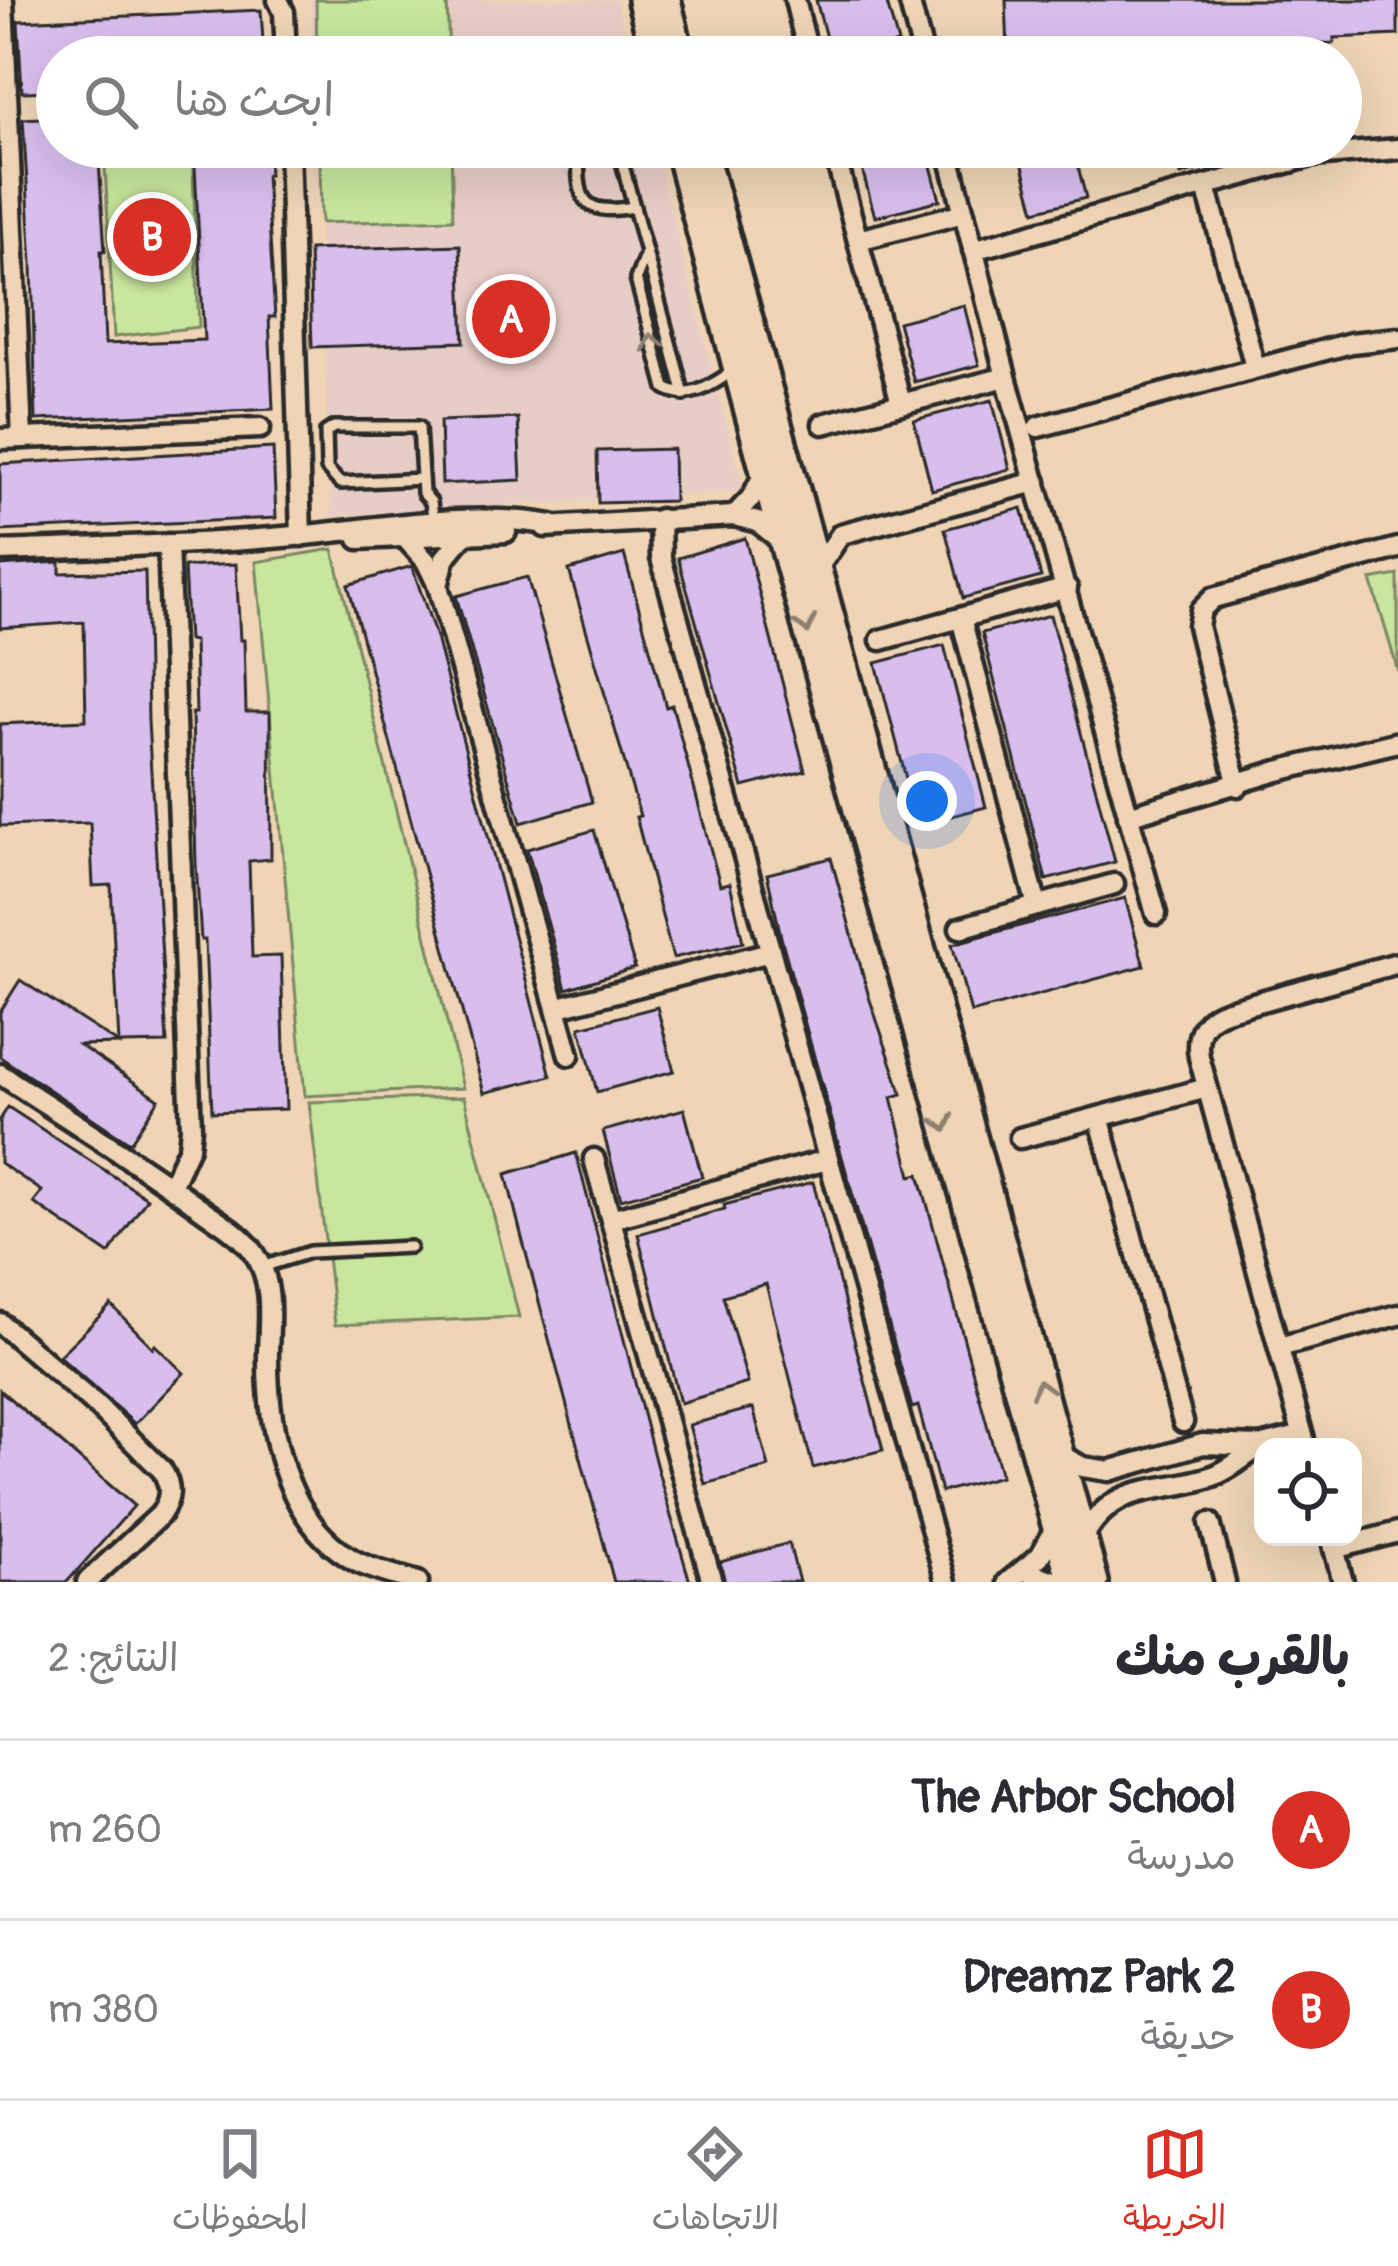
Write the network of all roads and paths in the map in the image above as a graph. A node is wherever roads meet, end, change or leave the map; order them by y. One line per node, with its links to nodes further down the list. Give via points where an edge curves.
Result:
1 (16, 0): 7 (street)
2 (278, 0): 8 (street)
3 (642, 0): 9 (street)
4 (666, 0): 10 (street)
5 (794, 0): 11 (street)
6 (909, 0): 12 (street)
7 (2, 1): 38 (street)
8 (285, 36)
9 (651, 36)
10 (675, 36)
11 (803, 36)
12 (918, 36)
13 (1398, 149): 14 (street)
14 (1362, 152)
15 (290, 168): 50 (street)
16 (578, 168): 24 (lane, via 589,207)
17 (624, 168): 24 (lane)
18 (685, 168): 31 (street)
19 (707, 168): 43 (street)
20 (839, 168): 26 (street)
21 (952, 168): 25 (street)
22 (1270, 168): 23 (street)
23 (1206, 186): 27 (street); 30 (street)
24 (634, 207): 28 (lane)
25 (964, 213): 26 (street); 27 (street)
26 (858, 240): 34 (street)
27 (973, 250): 32 (street)
28 (646, 253): 33 (lane); 33 (lane, one-way to 28, via 664,385 637,284)
29 (1398, 338): 30 (street)
30 (1255, 367): 37 (street)
31 (738, 368): 33 (lane); 40 (street)
32 (1006, 377): 34 (street); 42 (street)
33 (684, 395)
34 (901, 403): 35 (street)
35 (823, 424)
36 (260, 428): 38 (street)
37 (1038, 428)
38 (22, 438): 39 (street)
39 (0, 440)
40 (765, 470): 45 (street); 52 (street)
41 (422, 479): 41 (lane, via 340,483 327,469 325,435 334,427 417,425); 44 (lane)
42 (1036, 482): 49 (street); 58 (street)
43 (800, 512): 49 (street); 56 (street)
44 (415, 514): 47 (street); 47 (lane, via 431,502); 50 (street); 51 (street); 57 (street)
45 (734, 516): 46 (street); 52 (street, via 758,522)
46 (660, 519): 48 (street); 68 (street, via 661,558)
47 (434, 523): 48 (street)
48 (552, 525): 51 (street)
49 (842, 534): 56 (street)
50 (301, 536): 53 (street)
51 (464, 536): 57 (street, via 445,558)
52 (784, 543): 93 (street, one-way to 93)
53 (169, 544): 55 (street); 78 (street, via 191,1128)
54 (1398, 548): 62 (street, via 1213,598 1201,610 1198,626)
55 (0, 551)
56 (816, 571): 90 (street, one-way to 56)
57 (438, 586): 70 (street)
58 (1067, 588): 59 (street); 63 (street)
59 (961, 618): 60 (street); 65 (street)
60 (880, 640)
61 (1398, 742): 62 (street)
62 (1238, 786): 63 (street)
63 (1129, 816): 66 (street)
64 (1114, 884): 65 (street)
65 (1037, 906): 67 (street)
66 (1156, 914)
67 (960, 928)
68 (770, 952): 70 (street); 77 (street)
69 (1398, 963): 73 (street, via 1210,1018 1197,1048)
70 (559, 1007): 71 (street)
71 (569, 1055)
72 (0, 1074): 78 (street)
73 (1207, 1088): 74 (street); 84 (street)
74 (1099, 1117): 75 (street); 85 (street)
75 (1020, 1138)
76 (594, 1159): 79 (street)
77 (827, 1160): 79 (street); 102 (street)
78 (171, 1186): 81 (street, via 241,1237)
79 (611, 1219): 101 (street)
80 (410, 1247): 81 (lane, via 310,1252)
81 (262, 1267): 100 (street, via 272,1432 297,1495 353,1560)
82 (1398, 1315): 84 (street)
83 (0, 1323): 99 (street, via 168,1481 160,1515)
84 (1279, 1348): 86 (street)
85 (1184, 1422)
86 (1304, 1438)
87 (1254, 1446): 89 (street, via 1203,1444)
88 (1254, 1451): 91 (street, via 1221,1473)
89 (1166, 1454): 90 (street, via 1109,1471); 91 (street)
90 (1060, 1455): 95 (street)
91 (1174, 1484): 95 (street, via 1117,1500)
92 (1210, 1523): 106 (street)
93 (1056, 1526): 98 (street, via 1040,1556); 104 (street)
94 (1398, 1532): 96 (street)
95 (1083, 1538): 105 (street)
96 (1362, 1538)
97 (1334, 1546): 107 (street)
98 (1016, 1576): 103 (street)
99 (88, 1582)
100 (418, 1582)
101 (712, 1582)
102 (946, 1582)
103 (1058, 1582)
104 (1072, 1582)
105 (1094, 1582)
106 (1226, 1582)
107 (1343, 1582)

